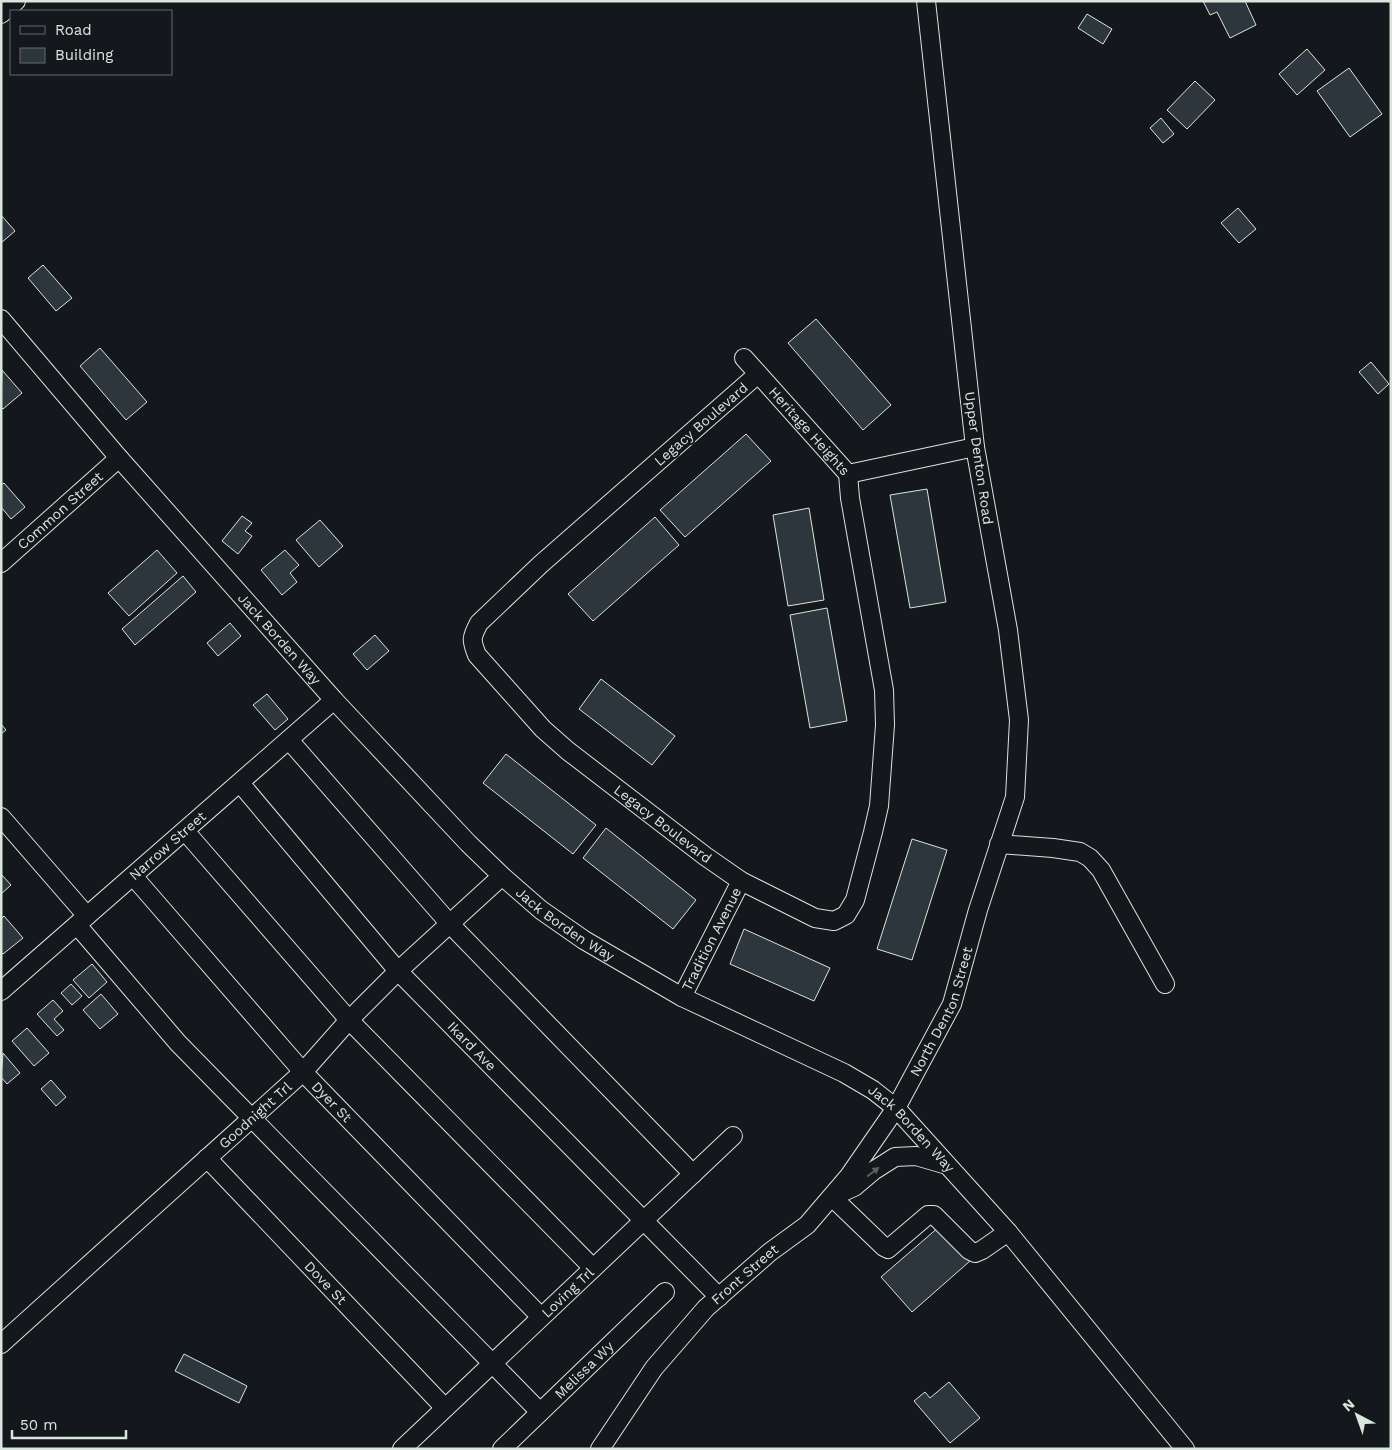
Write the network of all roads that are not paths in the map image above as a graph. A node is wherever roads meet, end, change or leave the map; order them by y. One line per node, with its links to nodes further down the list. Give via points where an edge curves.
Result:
1 (16, 1): 3 (street)
2 (926, 1): 7 (street, Upper Denton Road)
3 (1, 14)
4 (1, 319): 8 (street, Jack Borden Way)
5 (744, 358): 6 (street, Heritage Heights)
6 (758, 374): 9 (street, Heritage Heights); 19 (street, Legacy Boulevard, via 541,564 479,623 472,642 478,656 543,728)
7 (976, 447): 9 (street, Heritage Heights); 16 (street, Upper Denton Road, via 1008,630 1019,720 1015,797)
8 (120, 458): 10 (street, Common Street); 11 (street, Jack Borden Way)
9 (848, 474): 19 (street, Legacy Boulevard, via 884,690 885,725 879,806 873,832 855,900 846,914 834,921 815,918)
10 (1, 564)
11 (334, 700): 12 (street, Narrow Street); 18 (street, Jack Borden Way)
12 (289, 740): 13 (street, Narrow Street); 22 (street)
13 (240, 783): 15 (street, Narrow Street); 23 (street, Ikard Ave)
14 (1, 817): 21 (street)
15 (185, 831): 17 (street, Narrow Street); 27 (street)
16 (999, 844): 20 (street, Upper Denton Road); 24 (street, via 1080,852 1090,858 1101,870)
17 (133, 876): 21 (street, Narrow Street); 28 (street, Dyer St)
18 (502, 876): 22 (street, Goodnight Trl); 26 (street, Jack Borden Way, via 541,910 584,940)
19 (741, 881): 26 (street, Tradition Avenue)
20 (978, 910): 29 (street, North Denton Street, via 952,1004)
21 (82, 920): 25 (street, Narrow Street); 30 (street, via 178,1043)
22 (449, 923): 23 (street, Goodnight Trl); 34 (street)
23 (398, 971): 27 (street, Goodnight Trl); 36 (street, Ikard Ave)
24 (1165, 984)
25 (1, 992)
26 (682, 997): 29 (street, Jack Borden Way, via 844,1073)
27 (349, 1020): 28 (street, Goodnight Trl); 38 (street)
28 (303, 1072): 30 (street, Goodnight Trl); 41 (street, Dyer St)
29 (896, 1108): 33 (street, Jack Borden Way); 35 (street, Front Street)
30 (252, 1118): 32 (street, Goodnight Trl); 43 (street)
31 (733, 1136): 34 (street, Loving Trl)
32 (207, 1158): 42 (street, Goodnight Trl); 44 (street, Dove St)
33 (948, 1165): 35 (street, one-way to 33, via 854,1187 895,1157 916,1156); 37 (street, Jack Borden Way)
34 (693, 1174): 36 (street, Loving Trl)
35 (832, 1197): 37 (street, via 888,1249 928,1215 934,1215 975,1253); 40 (street, Front Street, via 807,1225 770,1252)
36 (644, 1220): 38 (street, Loving Trl); 40 (street, Ikard Ave)
37 (1008, 1232): 49 (street, Jack Borden Way)
38 (593, 1268): 41 (street, Loving Trl)
39 (665, 1292): 45 (street, Melissa Wy)
40 (719, 1297): 48 (street, Front Street, via 654,1368)
41 (541, 1317): 43 (street, Loving Trl)
42 (1, 1344)
43 (492, 1363): 44 (street, Loving Trl); 45 (street)
44 (445, 1408): 46 (street, Loving Trl)
45 (540, 1412): 47 (street, Melissa Wy)
46 (402, 1449)
47 (502, 1449)
48 (600, 1449)
49 (1186, 1449)

